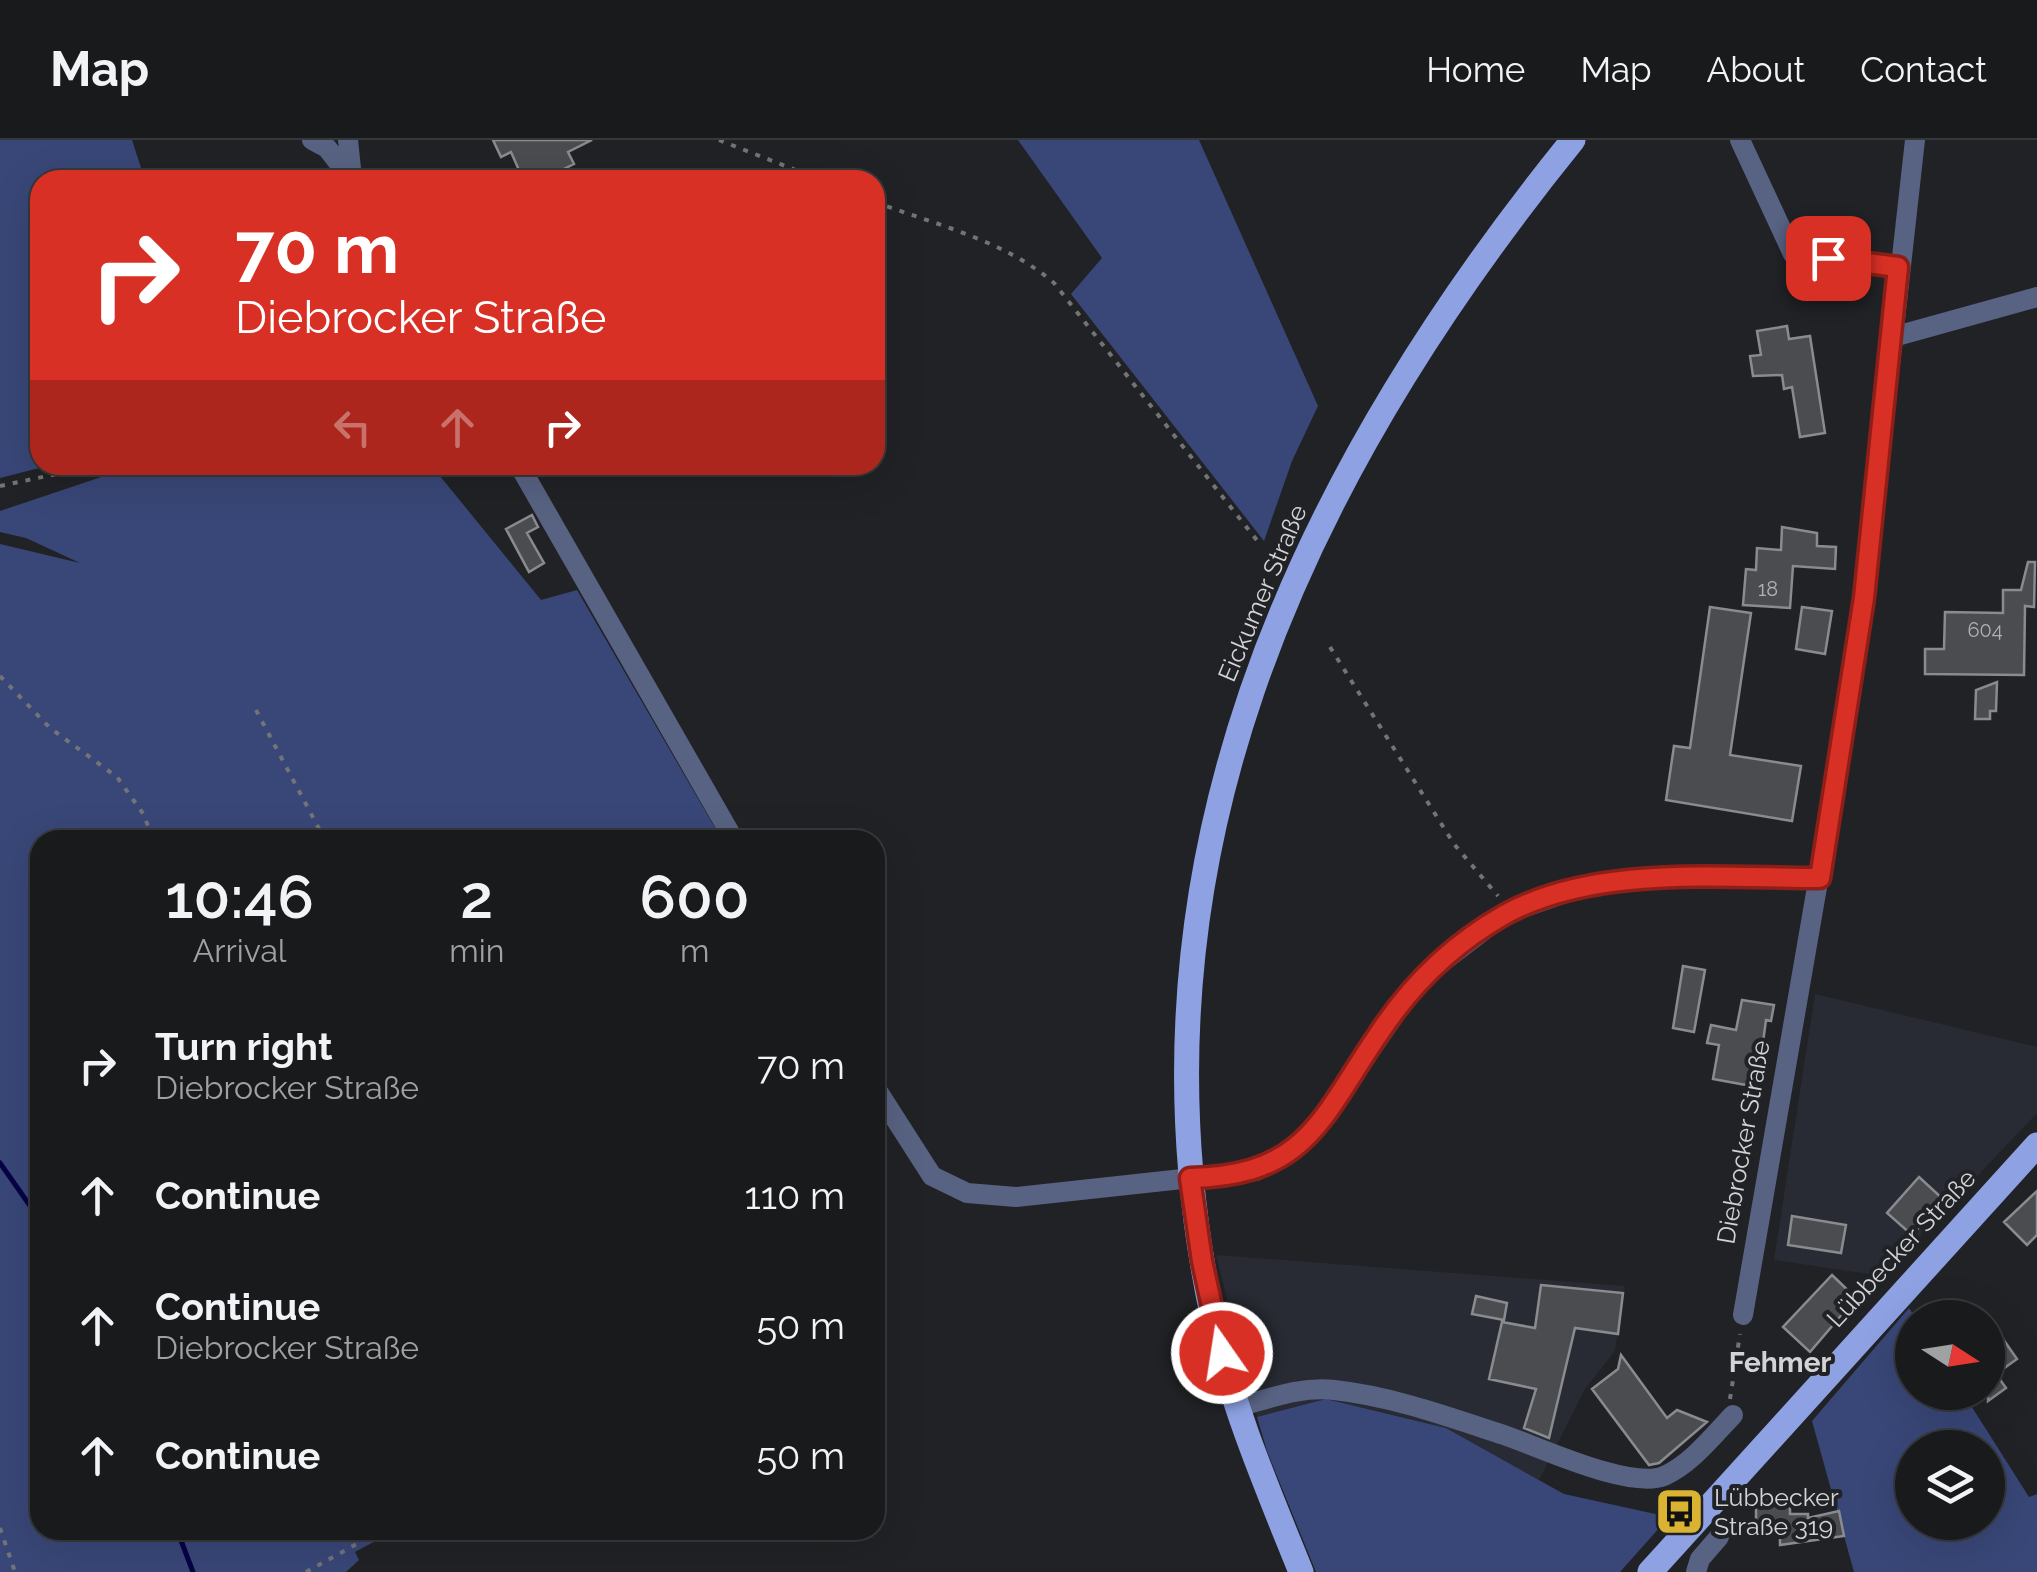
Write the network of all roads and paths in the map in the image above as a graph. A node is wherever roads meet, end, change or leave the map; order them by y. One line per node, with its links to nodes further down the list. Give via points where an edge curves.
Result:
1 (312, 140): 7 (street)
2 (348, 140): 8 (street)
3 (719, 140): 9 (path)
4 (1573, 140): 28 (main road, Eickumer Straße, via 1412,366 1321,526 1273,632 1239,726 1200,886 1185,1020)
5 (1740, 140): 11 (street, via 1793,254)
6 (1915, 140): 11 (street, Diebrocker Straße)
7 (344, 170)
8 (351, 170)
9 (796, 170)
10 (885, 206): 17 (path, via 1006,252 1054,282)
11 (1898, 267): 13 (street, Diebrocker Straße)
12 (2037, 296): 13 (street)
13 (1893, 337): 24 (street, Diebrocker Straße, via 1864,598)
14 (52, 475): 16 (path)
15 (525, 475): 23 (street)
16 (0, 486)
17 (1258, 543)
18 (1330, 647): 25 (path, via 1454,844 1498,896)
19 (0, 676): 21 (path, via 50,728 117,777)
20 (256, 710): 22 (path)
21 (149, 830)
22 (320, 830)
23 (728, 830)
24 (1810, 878): 25 (street, via 1618,881); 29 (street, Diebrocker Straße)
25 (1501, 918): 28 (street, via 1419,980 1317,1128 1292,1151 1256,1171)
26 (885, 1103): 28 (street, via 932,1176 967,1193 1016,1196)
27 (2037, 1145): 38 (main road, Lübbecker Straße)
28 (1190, 1178): 30 (main road, via 1215,1326)
29 (1744, 1315): 31 (path)
30 (1237, 1407): 31 (street, via 1308,1389 1335,1390 1422,1410 1590,1467 1644,1477 1662,1477 1688,1460); 35 (main road)
31 (1732, 1416)
32 (0, 1528): 36 (path)
33 (1719, 1537): 39 (street)
34 (364, 1540): 37 (path)
35 (1301, 1570)
36 (15, 1572)
37 (306, 1572)
38 (1650, 1572)
39 (1696, 1572)

